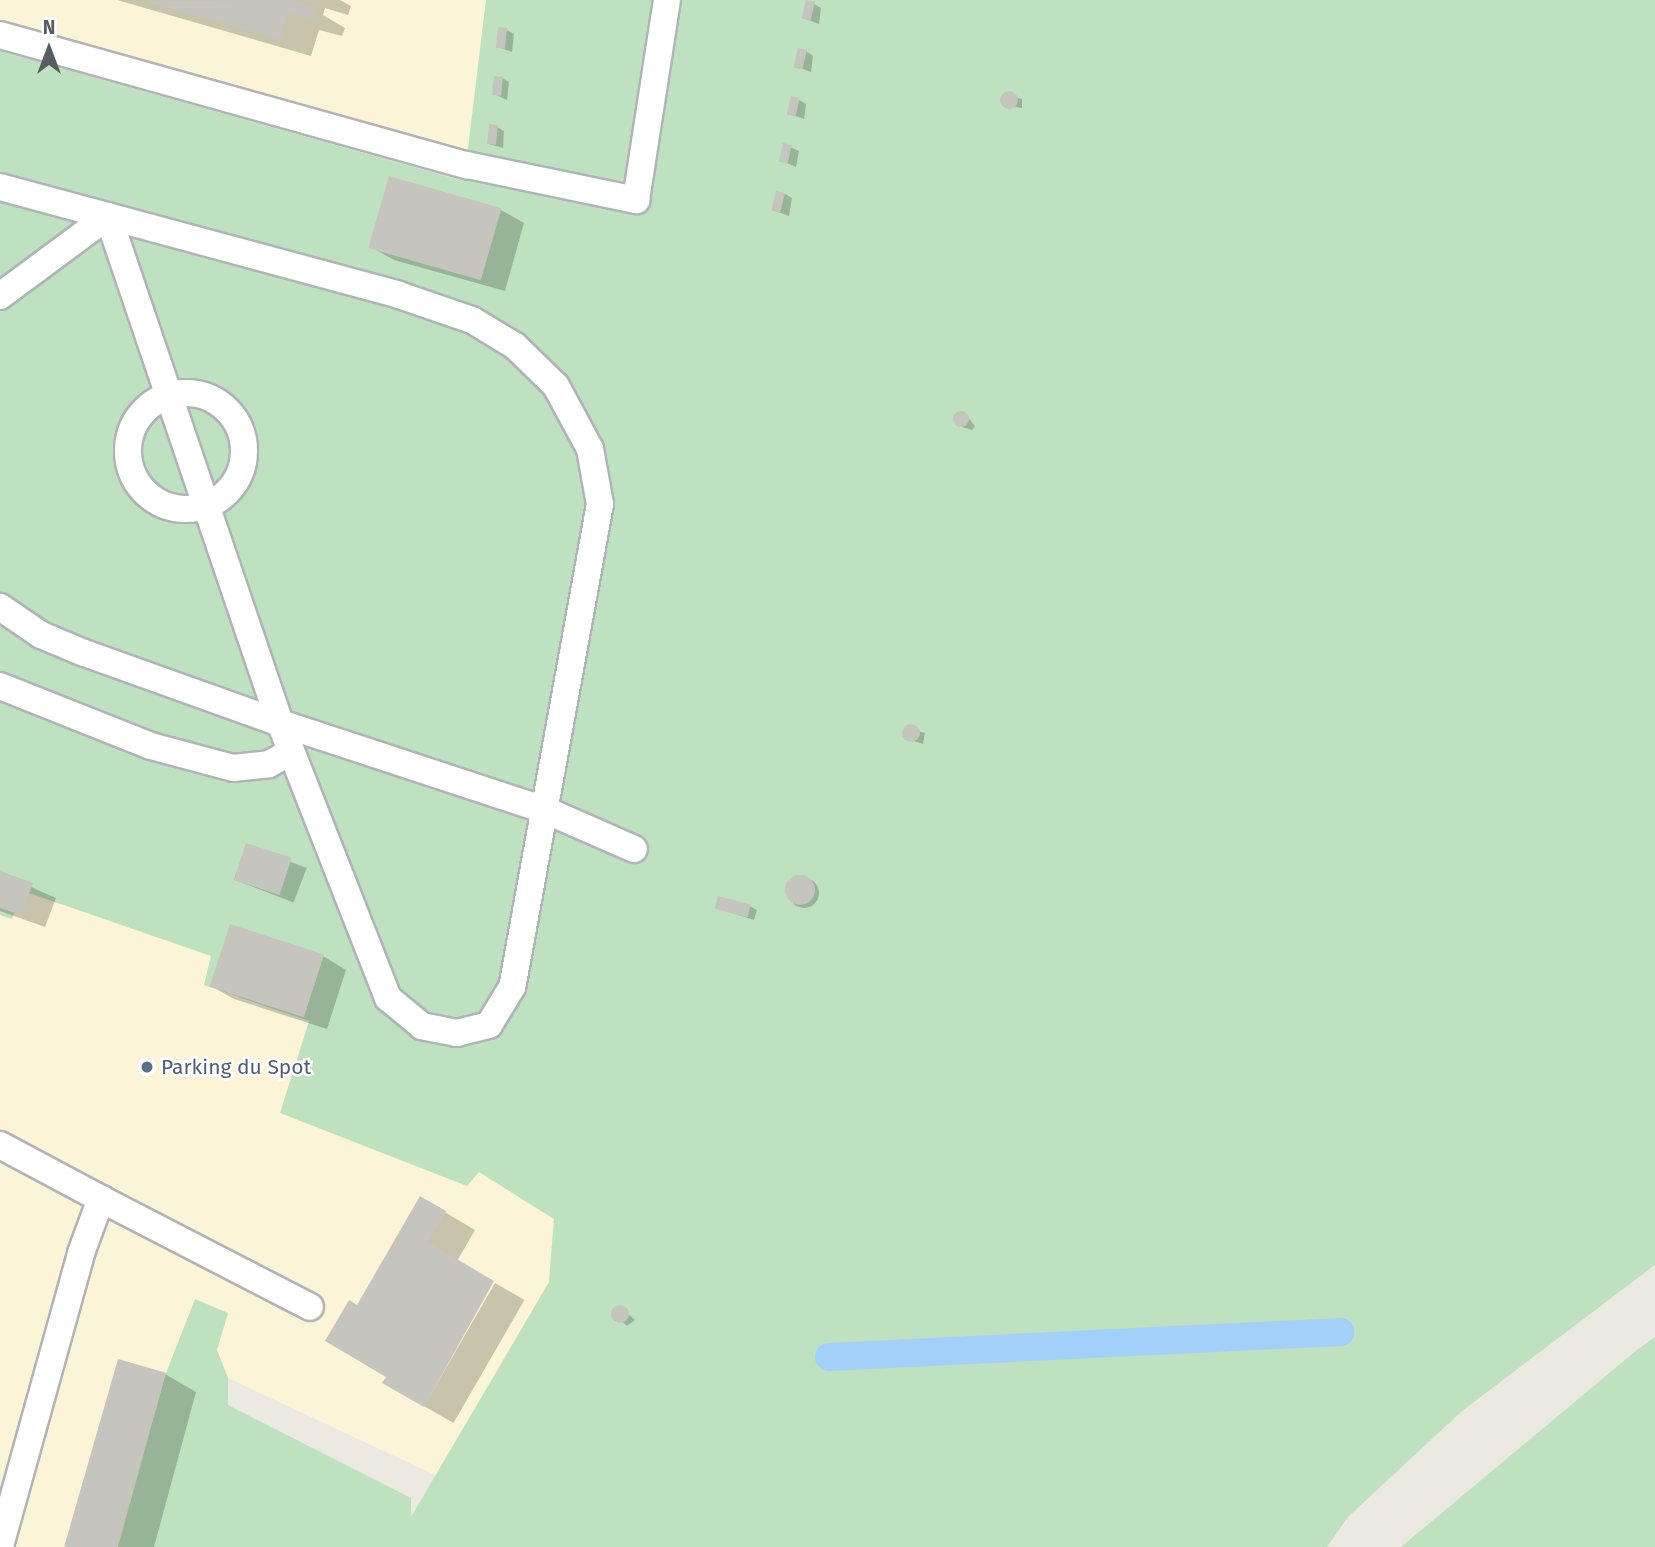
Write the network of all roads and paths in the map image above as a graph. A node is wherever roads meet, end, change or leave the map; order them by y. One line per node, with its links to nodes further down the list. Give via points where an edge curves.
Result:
1 (667, 0): 2 (lane, via 636,200 467,165)
2 (0, 35)
3 (0, 187): 4 (lane)
4 (108, 216): 5 (lane); 6 (lane); 12 (lane, via 399,295 472,320 515,346 556,386 590,449 600,504)
5 (0, 296)
6 (167, 396): 7 (lane); 7 (lane, via 204,396 220,404 241,432 242,464 236,480); 7 (lane, via 154,402 134,424 128,440 131,472 161,503 187,509)
7 (205, 506): 10 (lane)
8 (0, 607): 10 (lane, via 41,635 84,653)
9 (0, 686): 11 (lane, via 151,746 233,768 269,764)
10 (280, 723): 11 (lane); 12 (lane)
11 (291, 752): 12 (lane, via 388,998 422,1026 457,1033 489,1025 512,987)
12 (545, 810): 13 (lane)
13 (634, 849)
14 (0, 1145): 15 (lane)
15 (101, 1199): 16 (lane); 17 (lane, via 81,1253)
16 (310, 1307)
17 (0, 1546)

